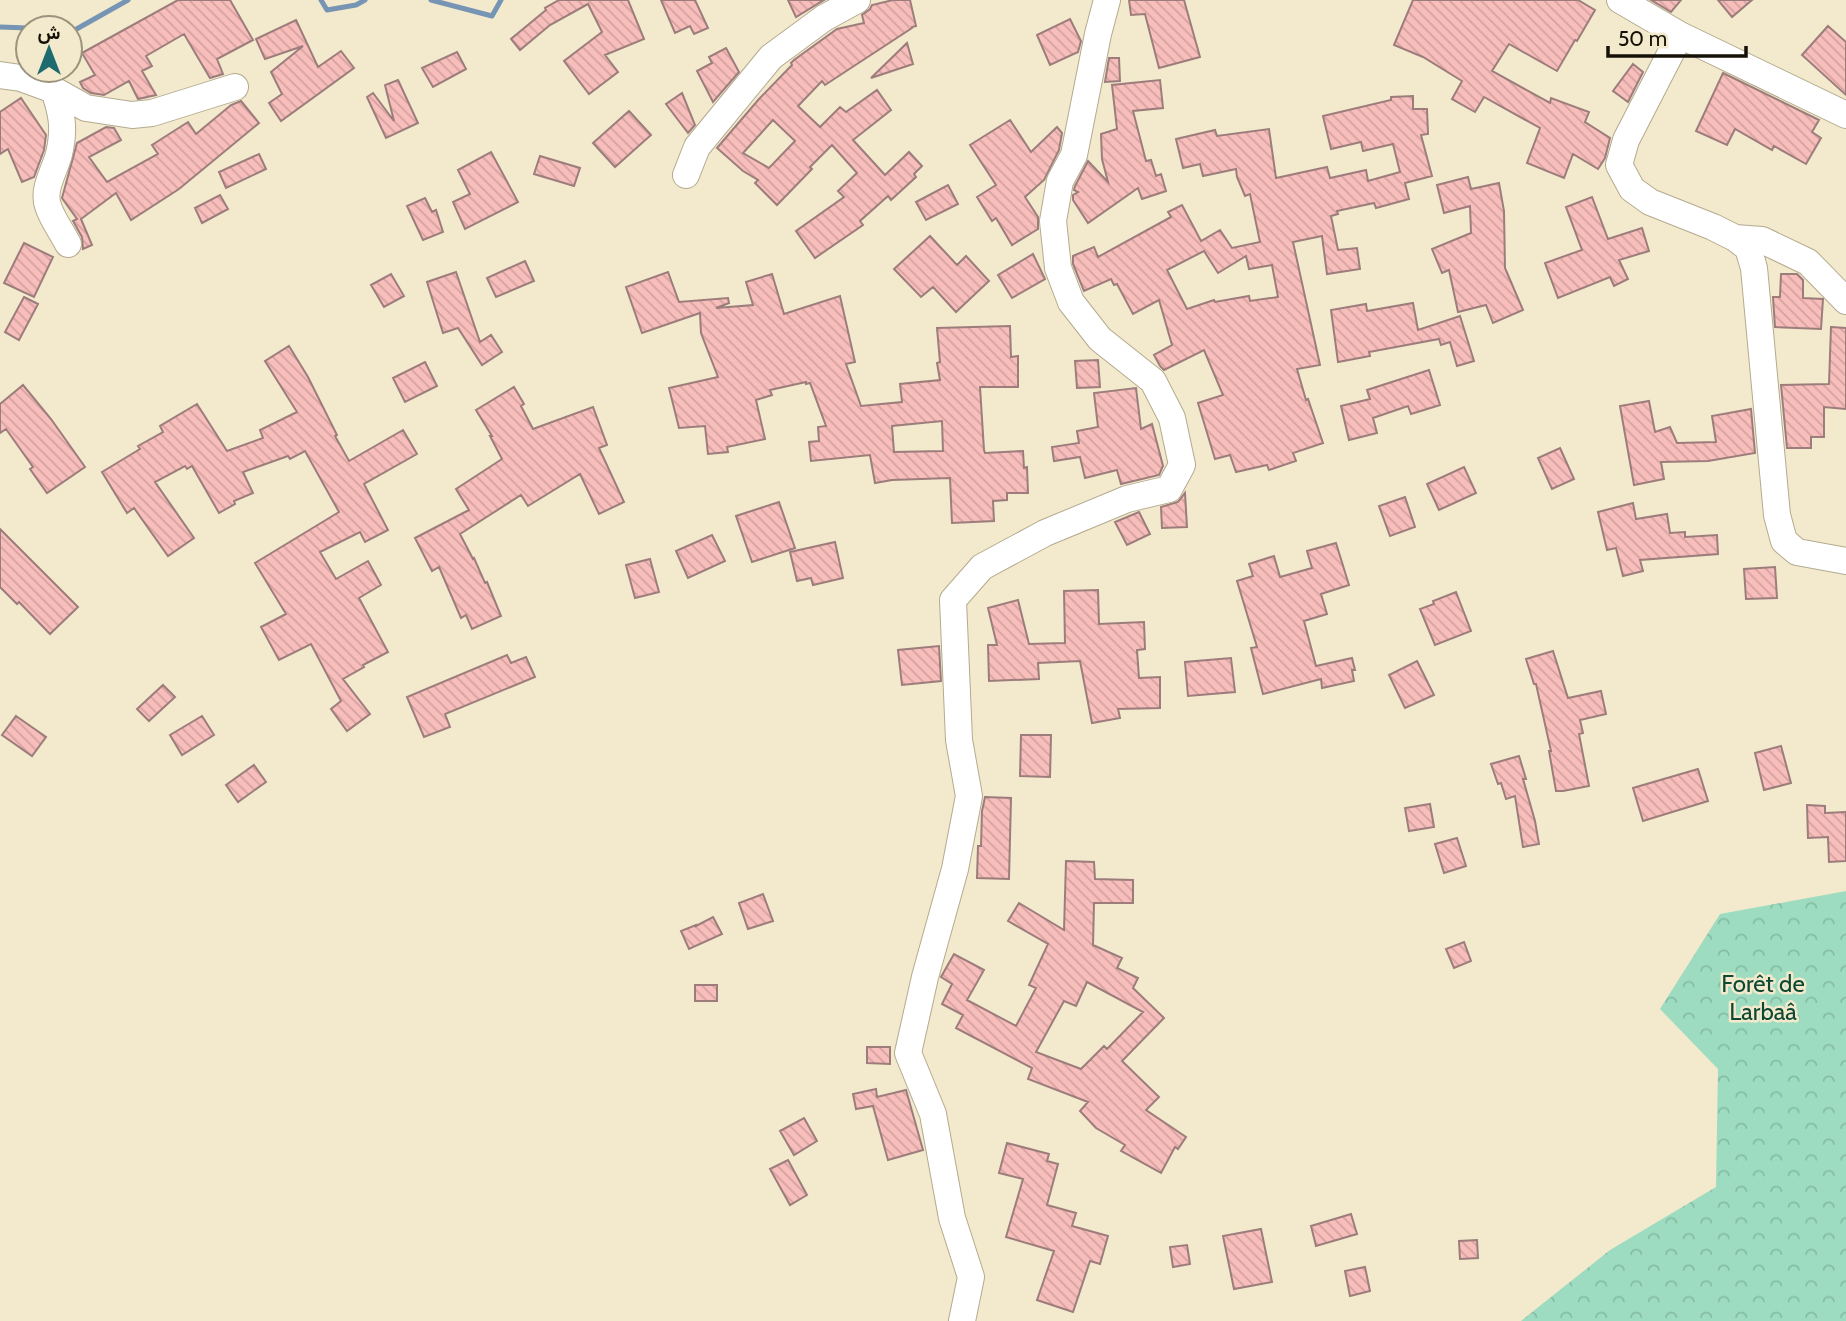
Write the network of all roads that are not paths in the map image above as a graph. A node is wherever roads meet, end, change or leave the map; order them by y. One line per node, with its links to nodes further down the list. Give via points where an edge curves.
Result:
1 (857, 0): 9 (street, via 771,57 697,147)
2 (1107, 0): 14 (street, via 1074,155 1060,181 1053,220 1058,268 1071,302 1100,339 1153,381 1172,418 1182,465 1169,489 1127,499 1045,533 982,567 953,600 959,740 969,796 908,1053 933,1114 952,1218 971,1277)
3 (1620, 0): 4 (street)
4 (1680, 35): 8 (street); 10 (street, via 1626,140 1619,165 1632,188 1650,202)
5 (0, 75): 7 (street)
6 (236, 87): 7 (street, via 132,115 86,108)
7 (54, 90): 11 (street, via 62,132 46,193)
8 (1846, 116)
9 (686, 175)
10 (1735, 238): 12 (street, via 1762,240 1808,262); 13 (street, via 1748,248 1754,268 1777,515 1784,541 1797,552)
11 (68, 244)
12 (1846, 301)
13 (1846, 561)
14 (962, 1321)

